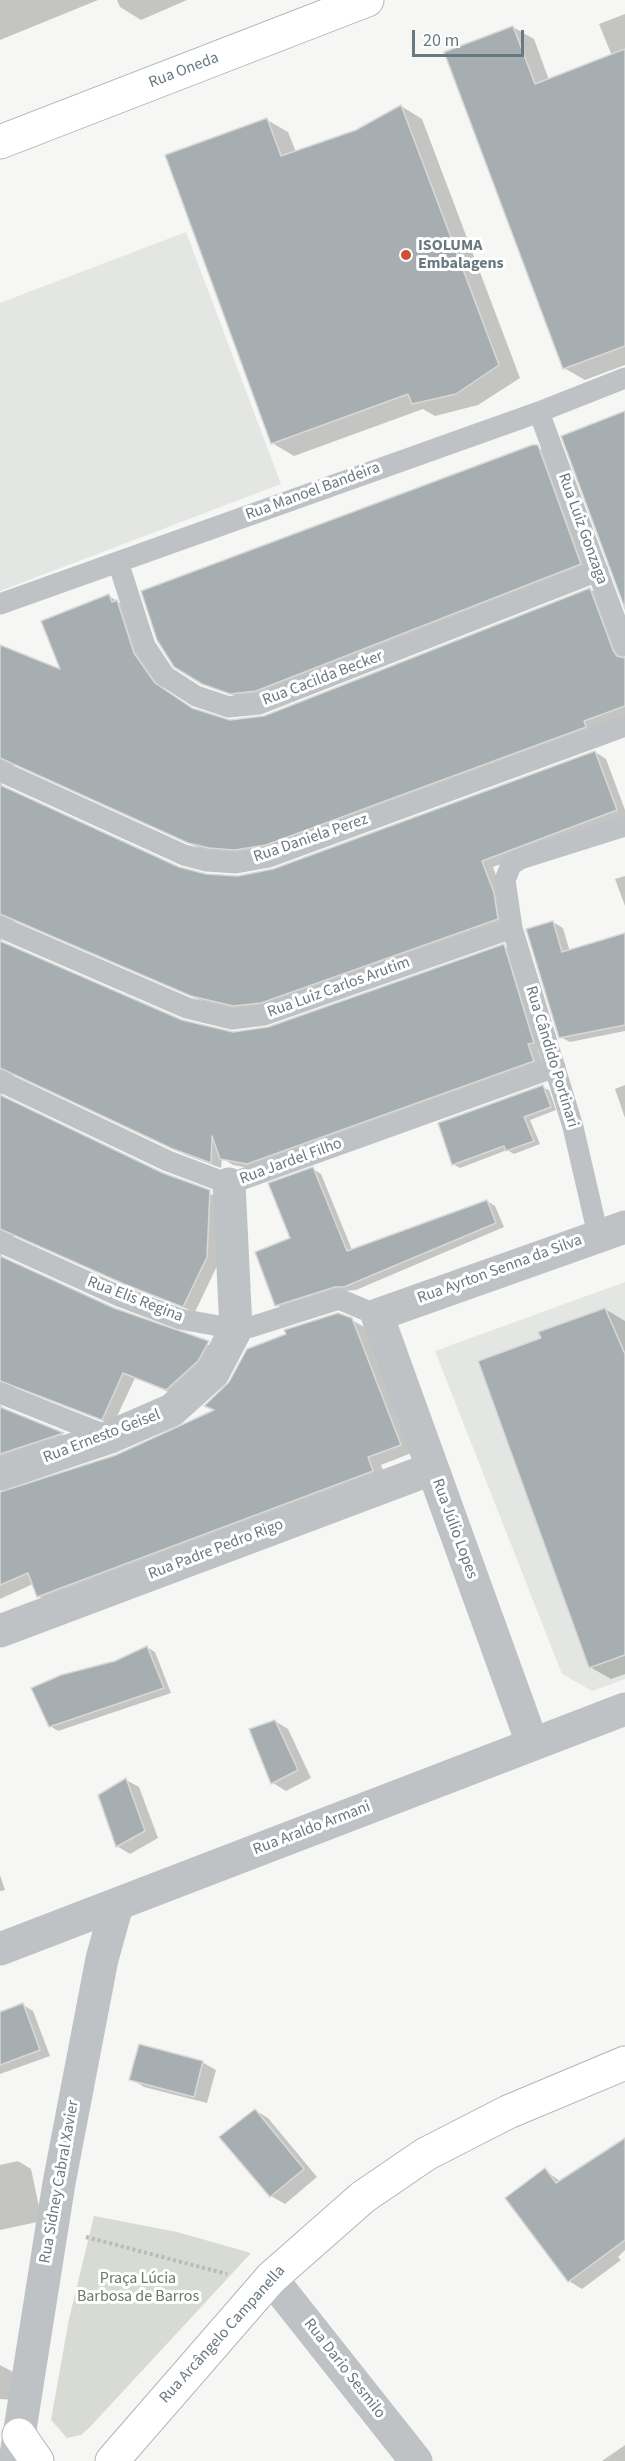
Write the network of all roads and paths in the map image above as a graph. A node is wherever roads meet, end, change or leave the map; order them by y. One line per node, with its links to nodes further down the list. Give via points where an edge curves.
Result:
1 (367, 0): 2 (street, Rua Oneda)
2 (0, 142)
3 (625, 378): 4 (lane, Rua Manoel Bandeira)
4 (539, 412): 5 (lane, Rua Manoel Bandeira); 6 (lane, Rua Luiz Gonzaga)
5 (118, 562): 6 (lane, Rua Cacilda Becker, via 145,646 165,676 196,696 229,707 259,704); 7 (lane, Rua Manoel Bandeira)
6 (598, 571): 8 (lane, Rua Luiz Gonzaga)
7 (0, 604)
8 (625, 646)
9 (625, 726): 10 (lane, Rua Daniela Perez, via 269,857 236,863 184,855)
10 (0, 771)
11 (625, 826): 13 (lane, Rua Cândido Portinari, via 511,865 505,879)
12 (0, 927): 13 (lane, Rua Luiz Carlos Arutim, via 187,1008 232,1019 264,1016)
13 (512, 928): 14 (lane, Rua Cândido Portinari)
14 (555, 1067): 16 (lane, Rua Jardel Filho); 17 (lane, Rua Cândido Portinari)
15 (0, 1081): 16 (lane, Rua Jardel Filho, via 168,1161)
16 (229, 1184): 20 (street)
17 (611, 1231): 19 (street, Rua Ayrton Senna da Silva)
18 (0, 1242): 20 (lane, Rua Elis Regina, via 170,1316)
19 (376, 1315): 20 (lane, Rua Elis Regina, via 339,1299); 23 (street, Rua Júlio Lopes)
20 (236, 1329): 22 (street, Rua Ernesto Geisel, via 213,1373 186,1399 172,1410)
21 (0, 1393): 22 (lane)
22 (110, 1437): 24 (street, Rua Ernesto Geisel)
23 (431, 1469): 25 (street, Rua Padre Pedro Rigo); 27 (street, Rua Júlio Lopes)
24 (0, 1474)
25 (0, 1631)
26 (625, 1709): 27 (street, Rua Araldo Armani)
27 (532, 1743): 28 (street, Rua Araldo Armani)
28 (117, 1905): 29 (street, Rua Araldo Armani); 31 (street, Rua Sidney Cabral Xavier, via 102,1959)
29 (0, 1949)
30 (624, 2065): 32 (street, Rua Arcângelo Campanella, via 508,2112 426,2154 363,2197)
31 (52, 2227): 32 (path); 33 (street, Rua Sidney Cabral Xavier)
32 (268, 2281): 34 (street, Rua Arcângelo Campanella); 35 (street, Rua Dario Sesmilo)
33 (24, 2452)
34 (112, 2461)
35 (416, 2461)

